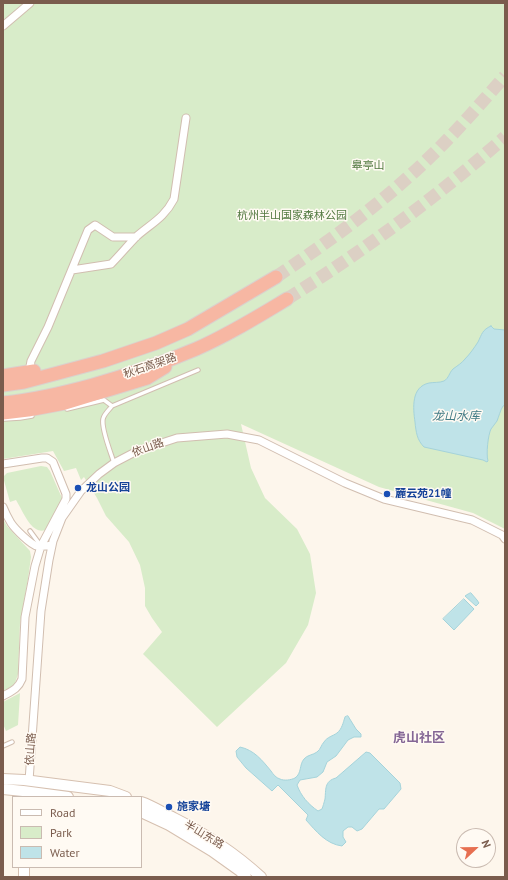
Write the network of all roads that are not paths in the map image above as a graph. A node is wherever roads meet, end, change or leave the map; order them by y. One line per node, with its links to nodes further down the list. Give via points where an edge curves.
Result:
1 (30, 3): 2 (street)
2 (3, 26)
3 (186, 118): 4 (street, via 174,199 161,217)
4 (136, 237): 5 (street, via 111,264); 5 (street, via 113,237 95,225 88,230)
5 (72, 270): 11 (street, via 31,361)
6 (276, 277): 8 (highway, 秋石高架路, via 188,329)
7 (287, 299): 9 (highway, 秋石高架路, via 242,326)
8 (156, 343): 11 (highway, via 101,353); 13 (highway, 秋石高架路, via 58,374)
9 (197, 348): 14 (highway, 秋石高架路, via 109,380 70,391); 17 (highway, via 147,378 65,403)
10 (198, 370): 15 (lane)
11 (29, 372): 12 (highway)
12 (3, 376)
13 (3, 385)
14 (3, 403)
15 (112, 406): 16 (lane, via 104,400); 20 (lane, via 103,420)
16 (61, 410)
17 (3, 413)
18 (34, 415): 19 (lane)
19 (3, 419)
20 (114, 463): 24 (street, 依山路, via 137,451 177,438 227,434 259,440 344,483 384,499 472,520); 25 (street, 依山路, via 81,491 62,518)
21 (3, 464): 26 (street, via 42,458 53,462 66,499)
22 (3, 506): 26 (street, via 12,524 27,540)
23 (30, 531): 26 (lane)
24 (505, 539)
25 (52, 545): 26 (street); 31 (street, 依山路, via 41,611)
26 (41, 546): 27 (street, via 25,617 22,679 13,691)
27 (3, 696)
28 (12, 742): 29 (lane)
29 (3, 746)
30 (3, 779): 31 (main road)
31 (29, 781): 33 (main road); 35 (main road, via 110,791)
32 (3, 789): 33 (main road)
33 (30, 794): 34 (main road)
34 (55, 796)
35 (123, 796)
36 (142, 802): 39 (main road, 半山东路, via 213,840)
37 (142, 812): 38 (main road, 半山东路, via 206,847)
38 (246, 877)
39 (261, 877)

